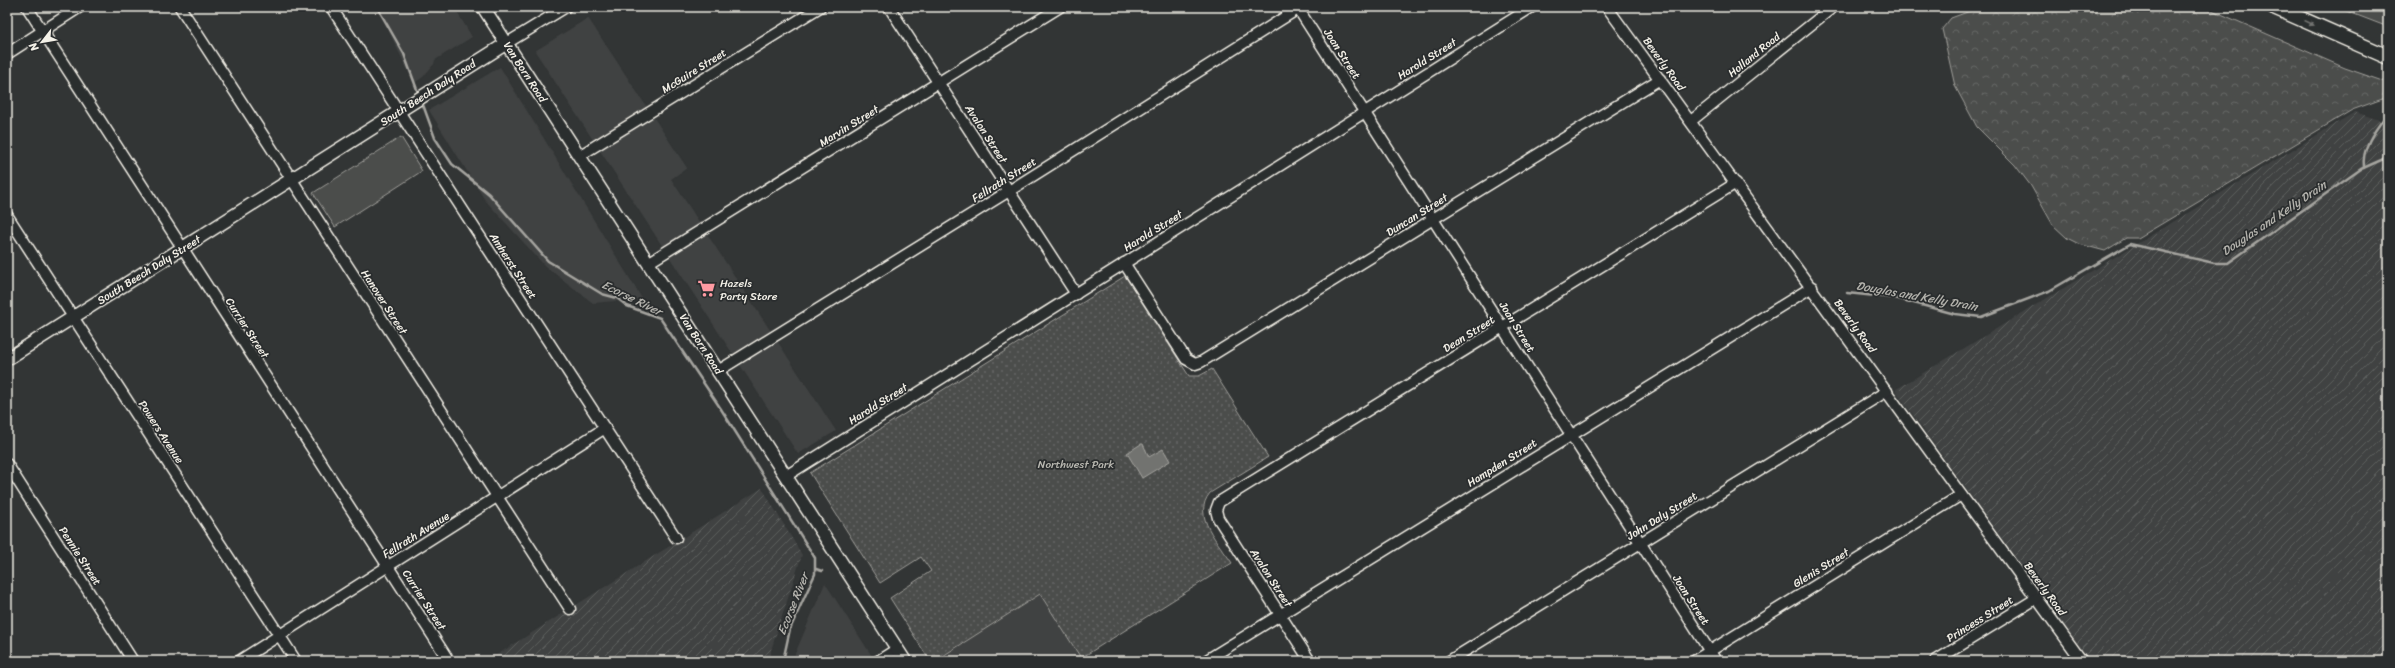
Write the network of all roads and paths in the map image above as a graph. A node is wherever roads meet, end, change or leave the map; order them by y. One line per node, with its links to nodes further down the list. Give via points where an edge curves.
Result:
1 (27, 7): 15 (street, Currier Street)
2 (80, 7): 15 (street)
3 (180, 7): 25 (street, Hanover Street)
4 (331, 7): 21 (street, Amherst Street)
5 (483, 7): 16 (main road, Van Born Road)
6 (566, 7): 16 (street, South Beech Daly Road)
7 (820, 7): 24 (street, McGuire Street)
8 (889, 7): 20 (street, Avalon Street)
9 (1060, 7): 20 (street, Marvin Street)
10 (1532, 7): 22 (street, Harold Street)
11 (1607, 7): 19 (street, Beverly Road)
12 (1833, 7): 23 (street, Holland Road)
13 (2274, 7): 18 (highway, one-way to 18)
14 (1299, 8): 22 (street, Joan Street); 27 (street, Fellrath Street)
15 (42, 31): 17 (street); 30 (street, Currier Street)
16 (507, 43): 21 (main road, South Beech Daly Road); 24 (main road, Van Born Road)
17 (7, 54)
18 (2388, 57)
19 (1660, 79): 23 (street, Beverly Road); 29 (street, Duncan Street)
20 (939, 84): 27 (street, Avalon Street); 31 (street, Marvin Street)
21 (399, 112): 25 (main road, South Beech Daly Road); 40 (street, Amherst Street)
22 (1365, 112): 29 (street, Joan Street); 32 (street, Harold Street)
23 (1690, 121): 26 (street, Beverly Road)
24 (580, 156): 31 (main road, Van Born Road)
25 (291, 180): 30 (main road, South Beech Daly Street); 45 (street, Hanover Street)
26 (1736, 183): 33 (street, Beverly Road); 36 (street, Dean Street)
27 (1009, 191): 34 (street, Avalon Street); 38 (street, Fellrath Street)
28 (7, 215): 35 (street, Powers Avenue)
29 (1433, 219): 32 (street, Duncan Street, via 1195,364 1186,359); 36 (street, Joan Street)
30 (182, 250): 35 (main road, South Beech Daly Street); 49 (street, Currier Street)
31 (648, 263): 38 (main road, Van Born Road)
32 (1124, 264): 34 (street, Harold Street)
33 (1812, 287): 39 (street, Beverly Road); 41 (street, Hampden Street)
34 (1076, 294): 43 (street, Harold Street)
35 (72, 318): 37 (main road, South Beech Daly Street); 53 (street, Powers Avenue)
36 (1502, 327): 41 (street, Joan Street); 46 (street, Dean Street, via 1238,490 1219,502)
37 (7, 359)
38 (718, 371): 43 (main road, Van Born Road)
39 (1887, 391): 44 (street, Beverly Road); 48 (street, John Daly Street)
40 (605, 428): 45 (street, Fellrath Avenue); 47 (street, Amherst Street)
41 (1570, 434): 48 (street, Joan Street); 52 (street, Hampden Street)
42 (7, 464): 56 (street, Pennie Street)
43 (786, 476): 54 (main road, Van Born Road)
44 (1961, 495): 50 (street, Beverly Road); 55 (street, Glenis Street)
45 (497, 497): 49 (street, Fellrath Avenue); 51 (street, Hanover Street)
46 (1216, 507): 52 (street, Avalon Street, via 1218,518)
47 (676, 538)
48 (1640, 543): 55 (street, Joan Street); 64 (street, John Daly Street)
49 (388, 566): 53 (street, Fellrath Avenue); 59 (street, Currier Street)
50 (2037, 598): 67 (street, Princess Street); 68 (street, Beverly Road)
51 (570, 609)
52 (1280, 615): 62 (street, Hampden Street); 63 (street, Avalon Street)
53 (279, 636): 57 (street, Fellrath Avenue); 58 (street, Powers Avenue)
54 (897, 649): 60 (street); 61 (main road, Van Born Road)
55 (1710, 651): 65 (street, Glenis Street); 66 (street, Joan Street)
56 (133, 661)
57 (239, 661)
58 (296, 661)
59 (448, 661)
60 (878, 661)
61 (905, 661)
62 (1205, 661)
63 (1310, 661)
64 (1449, 661)
65 (1694, 661)
66 (1716, 661)
67 (1935, 661)
68 (2082, 661)

